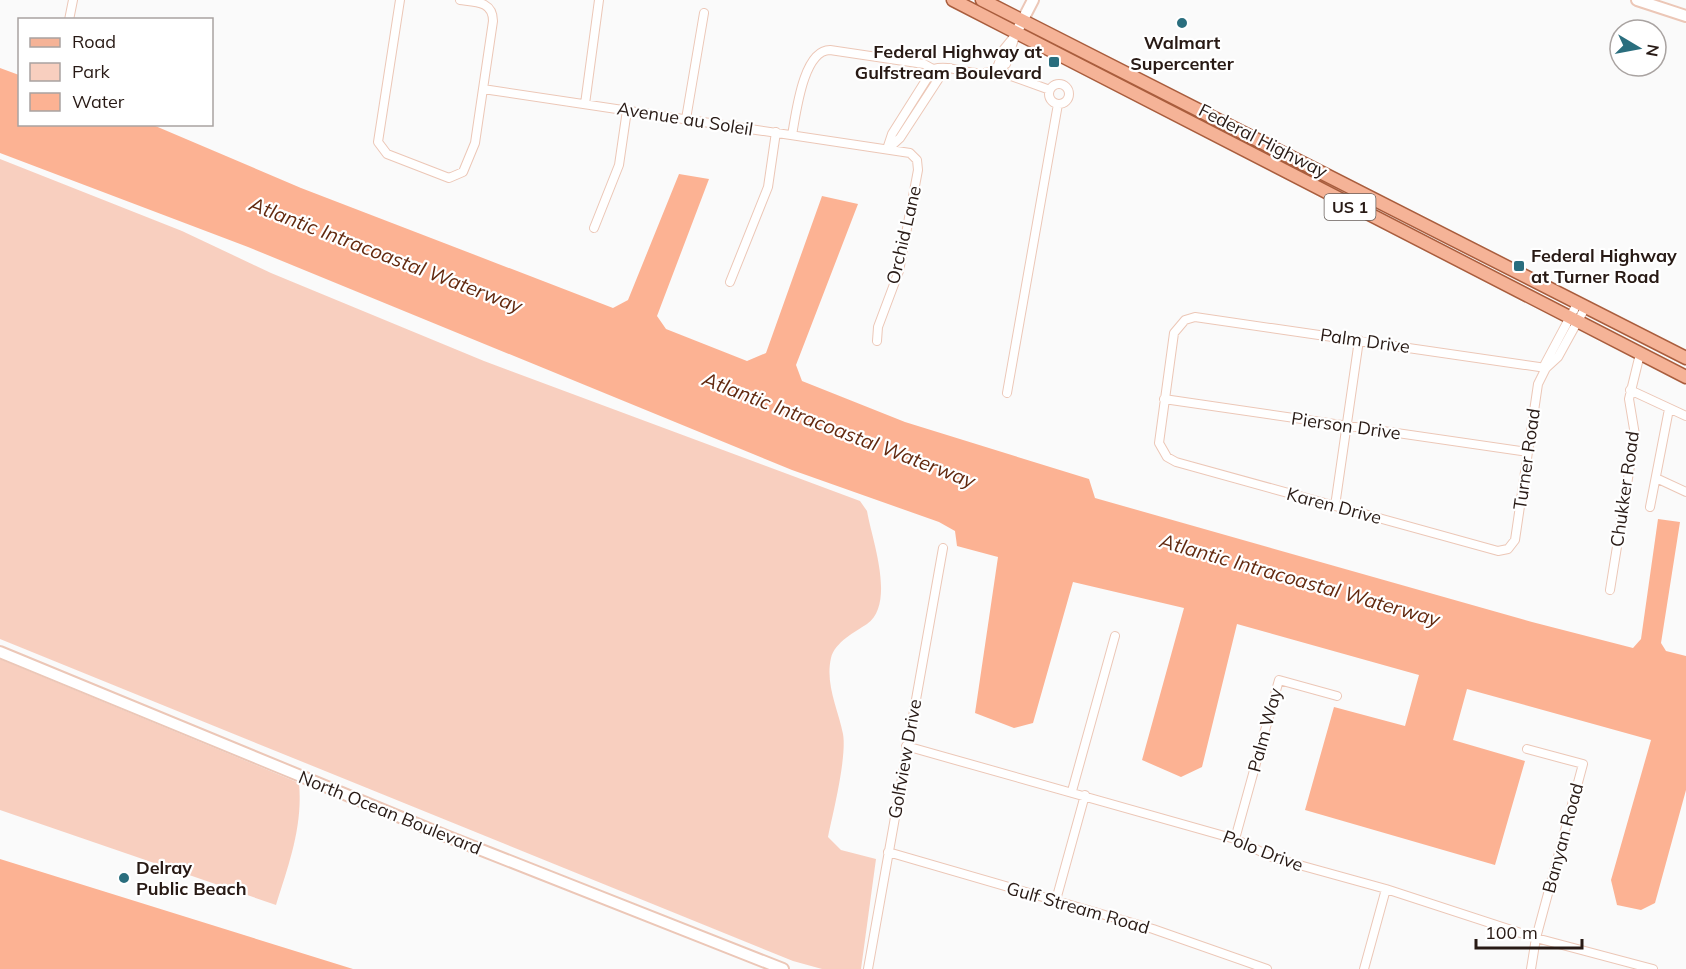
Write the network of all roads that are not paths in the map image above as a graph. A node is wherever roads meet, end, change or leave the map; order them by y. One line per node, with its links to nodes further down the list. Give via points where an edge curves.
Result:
1 (73, 0): 11 (street)
2 (400, 0): 17 (street, via 377,137 383,152 444,177 459,176 475,143)
3 (460, 0): 17 (street, via 484,4 493,16)
4 (599, 0): 19 (street)
5 (953, 0): 13 (main road, Federal Highway / US 1)
6 (982, 0): 12 (main road, Federal Highway / US 1)
7 (1033, 0): 12 (main road)
8 (1637, 0): 10 (main road)
9 (704, 13): 22 (street)
10 (1686, 16)
11 (69, 18)
12 (1023, 21): 13 (main road); 23 (main road, Federal Highway / US 1)
13 (1016, 33): 15 (street, via 1006,64); 24 (main road, Federal Highway / US 1)
14 (951, 67): 15 (street, via 982,73); 16 (street); 28 (street, via 943,72 900,138)
15 (997, 68): 18 (street)
16 (933, 69): 26 (street, via 924,64 820,51 812,59 797,102); 28 (street, via 892,134)
17 (483, 88): 19 (street, Avenue au Soleil)
18 (1050, 90): 20 (street, via 1051,99); 20 (street, via 1058,84 1067,89 1066,100)
19 (585, 104): 21 (street, Avenue au Soleil)
20 (1058, 104): 43 (street)
21 (627, 110): 22 (street, Avenue au Soleil); 32 (street, via 619,165)
22 (686, 119): 25 (street, Avenue au Soleil)
23 (1219, 120): 24 (main road, via 1208,125); 29 (main road, Federal Highway / US 1)
24 (1190, 124): 27 (main road, Federal Highway / US 1)
25 (776, 132): 26 (street, Avenue au Soleil); 33 (street, via 768,187)
26 (792, 135): 28 (street, Avenue au Soleil)
27 (1219, 139): 29 (main road, via 1231,134 1279,157); 30 (main road, Federal Highway / US 1)
28 (887, 149): 37 (street, Orchid Lane, via 909,153 917,160 918,170 906,243)
29 (1299, 160): 31 (main road, Federal Highway / US 1)
30 (1293, 177): 31 (main road, via 1309,179 1384,217 1397,219); 35 (main road, Federal Highway / US 1)
31 (1406, 215): 34 (main road, Federal Highway / US 1)
32 (594, 228)
33 (730, 282)
34 (1581, 306): 35 (street, Turner Road); 39 (main road, Federal Highway / US 1)
35 (1573, 320): 38 (main road, Federal Highway / US 1); 40 (street, Turner Road)
36 (1359, 340): 40 (street, Palm Drive); 44 (street, Palm Drive, via 1201,317 1185,320 1174,333); 47 (street)
37 (876, 341)
38 (1640, 354): 41 (main road, Federal Highway / US 1); 42 (street, Chukker Road)
39 (1686, 358)
40 (1546, 368): 48 (street, Turner Road, via 1538,384)
41 (1686, 377)
42 (1630, 390): 45 (street); 55 (street, Chukker Road, via 1635,435)
43 (1007, 393)
44 (1164, 399): 47 (street, Pierson Drive); 51 (street, Karen Drive, via 1158,438 1163,453 1176,462)
45 (1669, 409): 46 (street); 49 (street)
46 (1686, 416)
47 (1346, 426): 48 (street, Pierson Drive); 51 (street)
48 (1528, 452): 54 (street, Turner Road, via 1515,540)
49 (1656, 478): 50 (street); 52 (street)
50 (1686, 492)
51 (1335, 506): 54 (street, Karen Drive, via 1498,551)
52 (1650, 507)
53 (942, 548): 59 (street, Golfview Drive)
54 (1508, 549)
55 (1610, 590)
56 (1115, 636): 61 (street)
57 (0, 651): 68 (main road, North Ocean Boulevard, via 446,836)
58 (1337, 696): 63 (street, Palm Way, via 1279,680)
59 (906, 746): 61 (street, Polo Drive); 64 (street, Golfview Drive)
60 (1527, 748): 67 (street, Banyan Road, via 1583,764)
61 (1072, 791): 62 (street, Polo Drive)
62 (1085, 795): 63 (street, Polo Drive); 66 (street)
63 (1235, 839): 65 (street, Polo Drive, via 1274,858)
64 (888, 852): 66 (street, Gulf Stream Road); 69 (street, Golfview Drive)
65 (1386, 889): 67 (street, Polo Drive); 71 (street)
66 (1056, 900): 70 (street, Gulf Stream Road)
67 (1536, 938): 72 (street, Banyan Road); 73 (street, Polo Drive)
68 (783, 969)
69 (868, 969)
70 (1267, 969)
71 (1364, 969)
72 (1531, 969)
73 (1653, 969)

